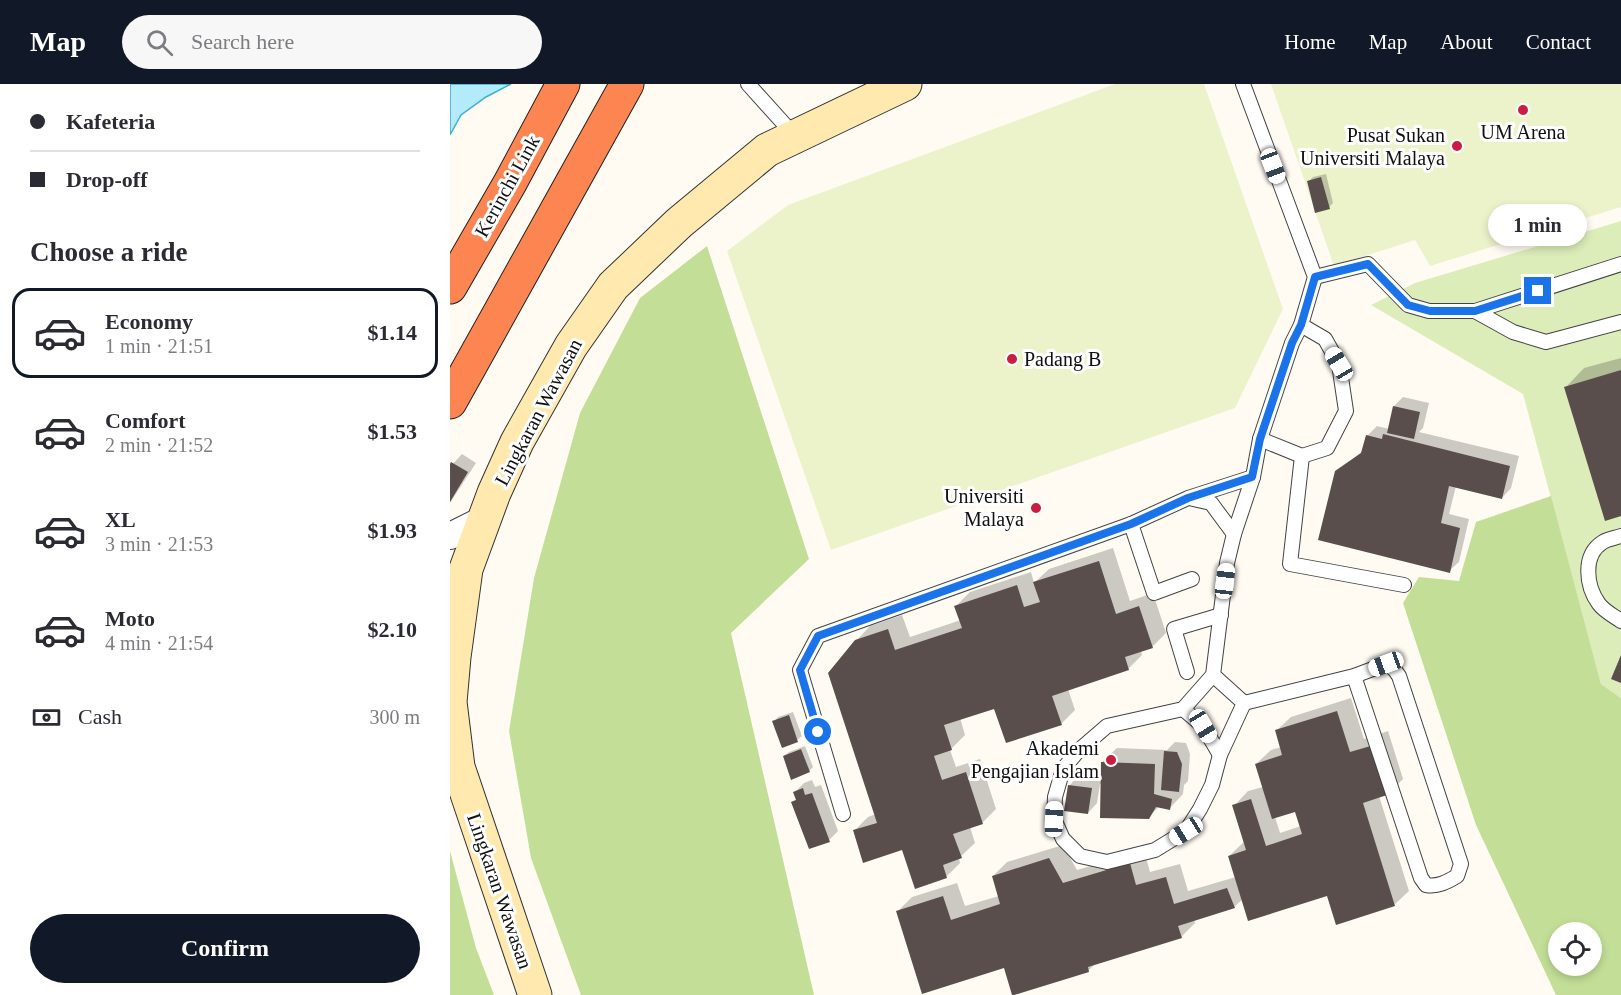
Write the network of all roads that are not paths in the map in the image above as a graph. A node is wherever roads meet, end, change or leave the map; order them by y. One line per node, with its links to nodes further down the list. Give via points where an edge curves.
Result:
1 (563, 84): 9 (highway, Kerinchi Link)
2 (627, 84): 13 (highway)
3 (748, 84): 6 (lane)
4 (905, 84): 6 (street, Lingkaran Wawasan)
5 (1243, 84): 8 (lane)
6 (795, 136): 18 (street, Lingkaran Wawasan, via 767,150 679,223 613,286 571,346 533,413)
7 (1621, 264): 10 (lane)
8 (1315, 277): 10 (lane, via 1368,264 1408,305 1430,311); 12 (lane)
9 (450, 287)
10 (1475, 311): 11 (lane, via 1513,332 1546,342)
11 (1621, 322)
12 (1301, 325): 14 (lane); 15 (lane, via 1325,339 1339,364 1346,411 1327,448)
13 (450, 402)
14 (1260, 439): 15 (lane); 16 (lane)
15 (1302, 456): 25 (lane, via 1290,564)
16 (1252, 477): 17 (lane); 20 (lane)
17 (1188, 498): 19 (lane); 20 (lane, via 1211,503)
18 (484, 519): 21 (street); 23 (street, Lingkaran Wawasan)
19 (1131, 524): 24 (lane, via 1154,593); 34 (lane, via 818,636 800,670)
20 (1234, 534): 26 (lane)
21 (450, 536)
22 (1621, 536): 27 (lane, via 1595,548 1588,562 1589,584 1599,606)
23 (458, 568): 35 (street, Lingkaran Wawasan, via 450,702 458,767)
24 (1192, 579)
25 (1404, 585)
26 (1221, 615): 28 (lane, via 1174,629); 29 (lane)
27 (1621, 621)
28 (1187, 672)
29 (1213, 675): 31 (lane); 32 (lane)
30 (1354, 676): 30 (lane, via 1421,878 1426,885 1448,882 1457,876 1461,864 1400,676 1386,664); 31 (lane)
31 (1244, 703): 33 (lane)
32 (1182, 709): 33 (lane, via 1203,726); 33 (lane, via 1107,726 1078,751 1064,769 1055,797 1054,819 1063,840 1080,856 1107,862 1155,850 1186,831 1212,785)
33 (1220, 755)
34 (843, 814)
35 (536, 995)

